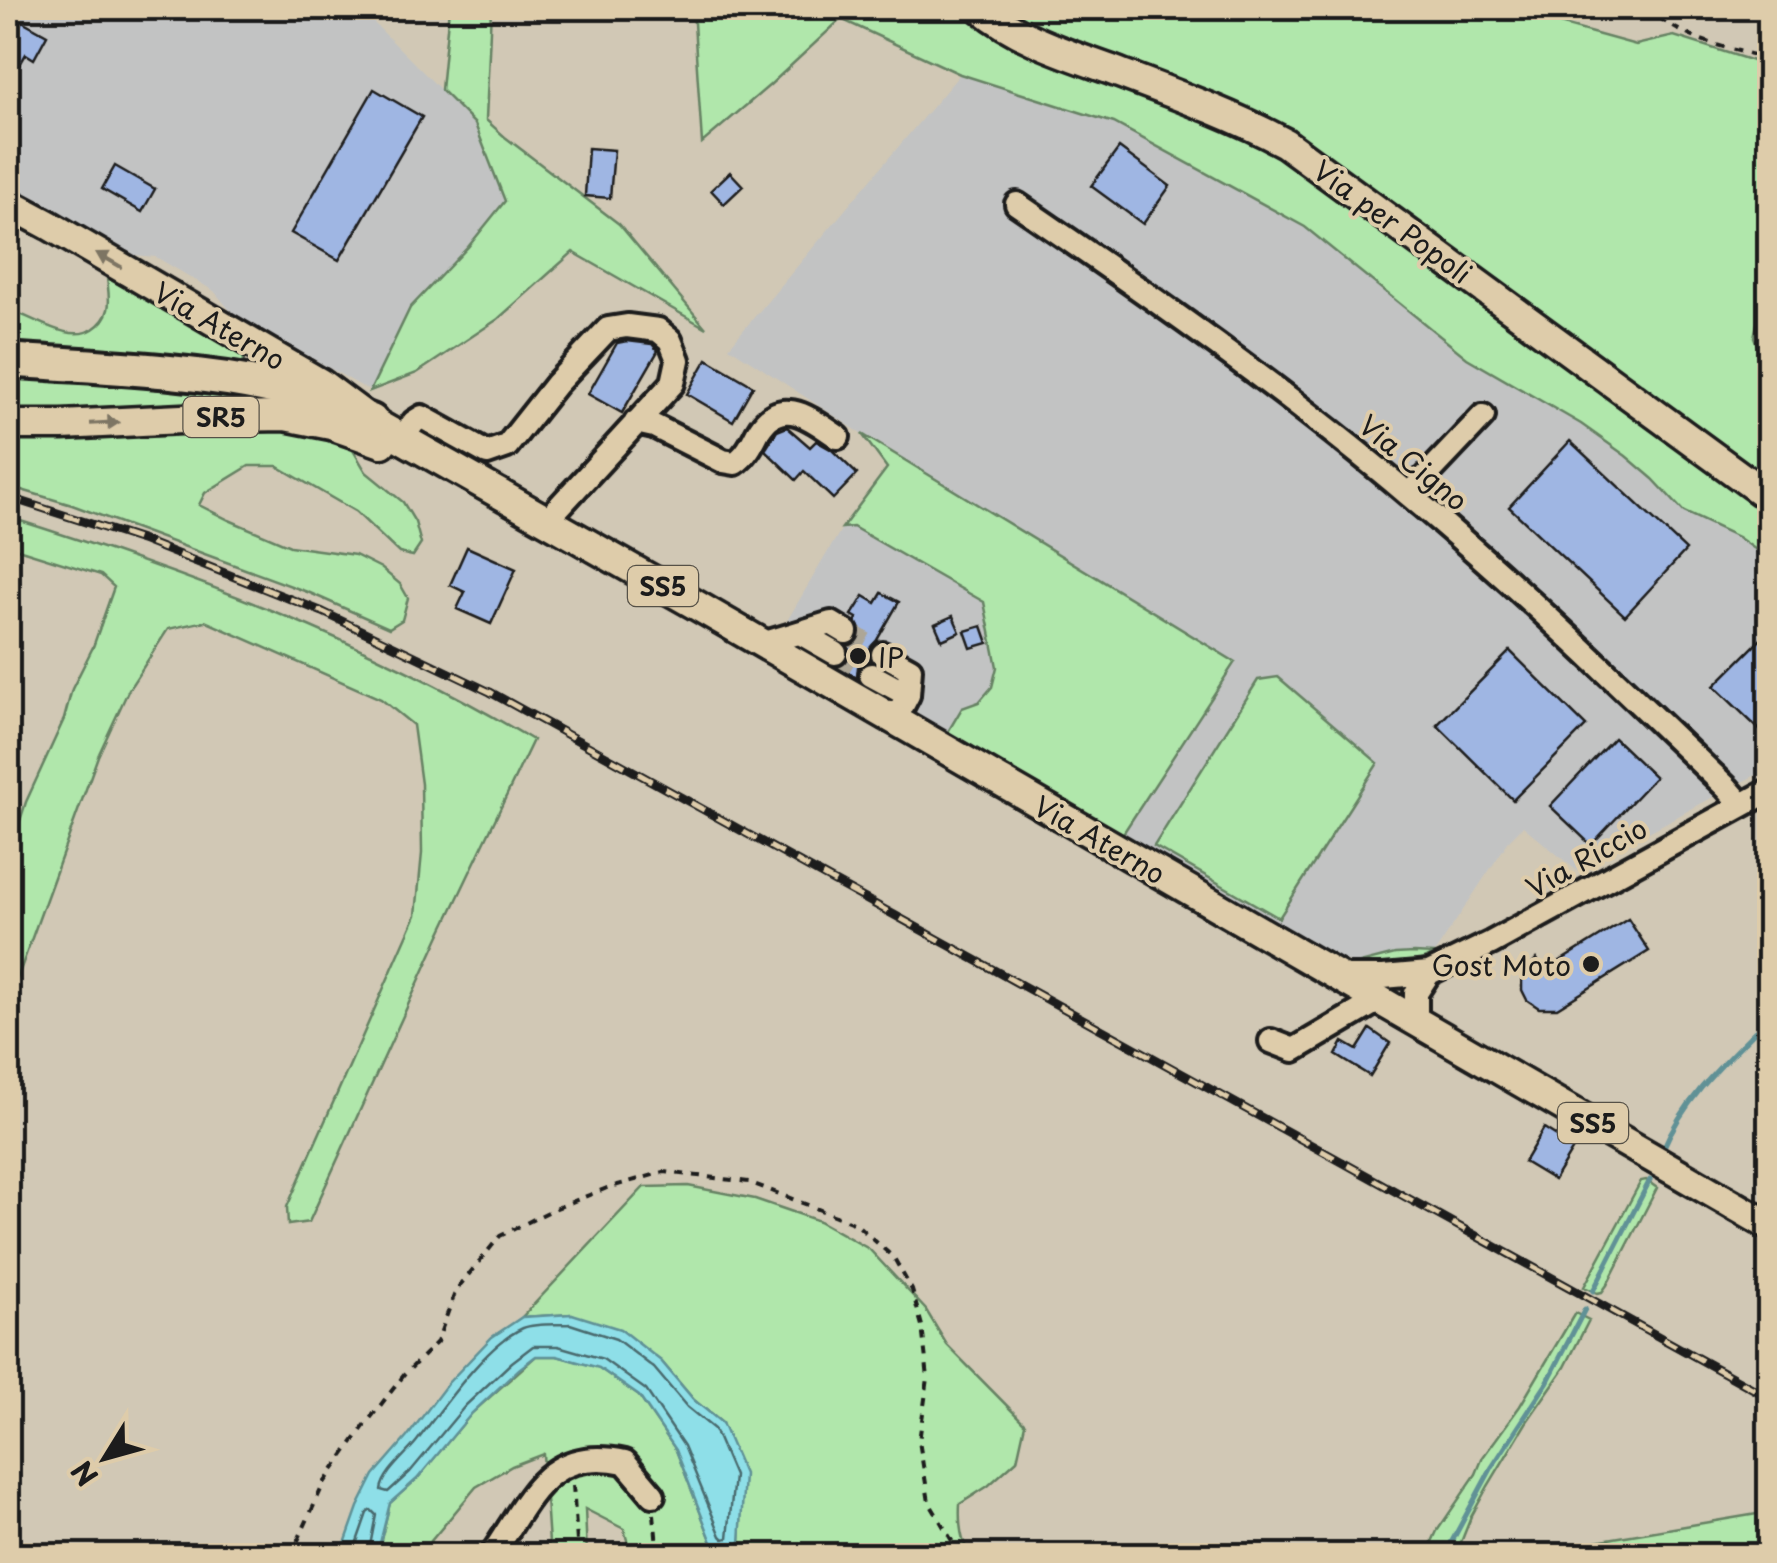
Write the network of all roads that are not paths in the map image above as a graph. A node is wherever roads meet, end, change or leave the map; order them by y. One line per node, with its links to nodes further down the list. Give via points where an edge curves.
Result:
1 (982, 8): 13 (main road, Via per Popoli, via 1039,43 1286,143)
2 (1017, 204): 12 (lane, Via Cigno, via 1238,358)
3 (19, 209): 6 (main road, Via Aterno, one-way to 3, via 320,384)
4 (8, 360): 6 (highway, via 250,383)
5 (1483, 416): 12 (lane)
6 (371, 421): 10 (main road, Via Aterno / SS5)
7 (636, 422): 9 (lane, via 735,463 769,417 782,411 794,411); 10 (lane, via 672,383 678,360 658,330 627,326 608,329 507,446 487,452 422,418); 14 (lane)
8 (8, 425): 11 (main road, Via Aterno / SR5, one-way to 11, via 285,416)
9 (838, 437)
10 (403, 438): 11 (main road, Via Aterno / SS5)
11 (430, 453): 14 (main road, Via Aterno / SS5)
12 (1410, 494): 21 (lane, Via Cigno)
13 (1770, 498)
14 (547, 520): 16 (main road, Via Aterno / SS5)
15 (841, 643): 16 (lane, via 831,624)
16 (762, 644): 19 (main road, Via Aterno / SS5)
17 (883, 654): 19 (lane, via 910,669)
18 (871, 674): 19 (lane)
19 (902, 708): 23 (main road, Via Aterno / SS5)
20 (1770, 790): 21 (lane, Via Riccio)
21 (1742, 804): 22 (lane, Via Riccio)
22 (1429, 972): 23 (lane, Via Riccio); 25 (lane, via 1416,993)
23 (1340, 977): 24 (main road, Via Aterno / SS5)
24 (1379, 1000): 25 (main road, Via Aterno / SS5); 26 (lane, via 1294,1050)
25 (1416, 1021): 27 (main road, Via Aterno / SS5)
26 (1271, 1041)
27 (1770, 1226)
28 (653, 1495): 29 (lane, via 625,1462 596,1458 557,1469 530,1496)
29 (492, 1556)

